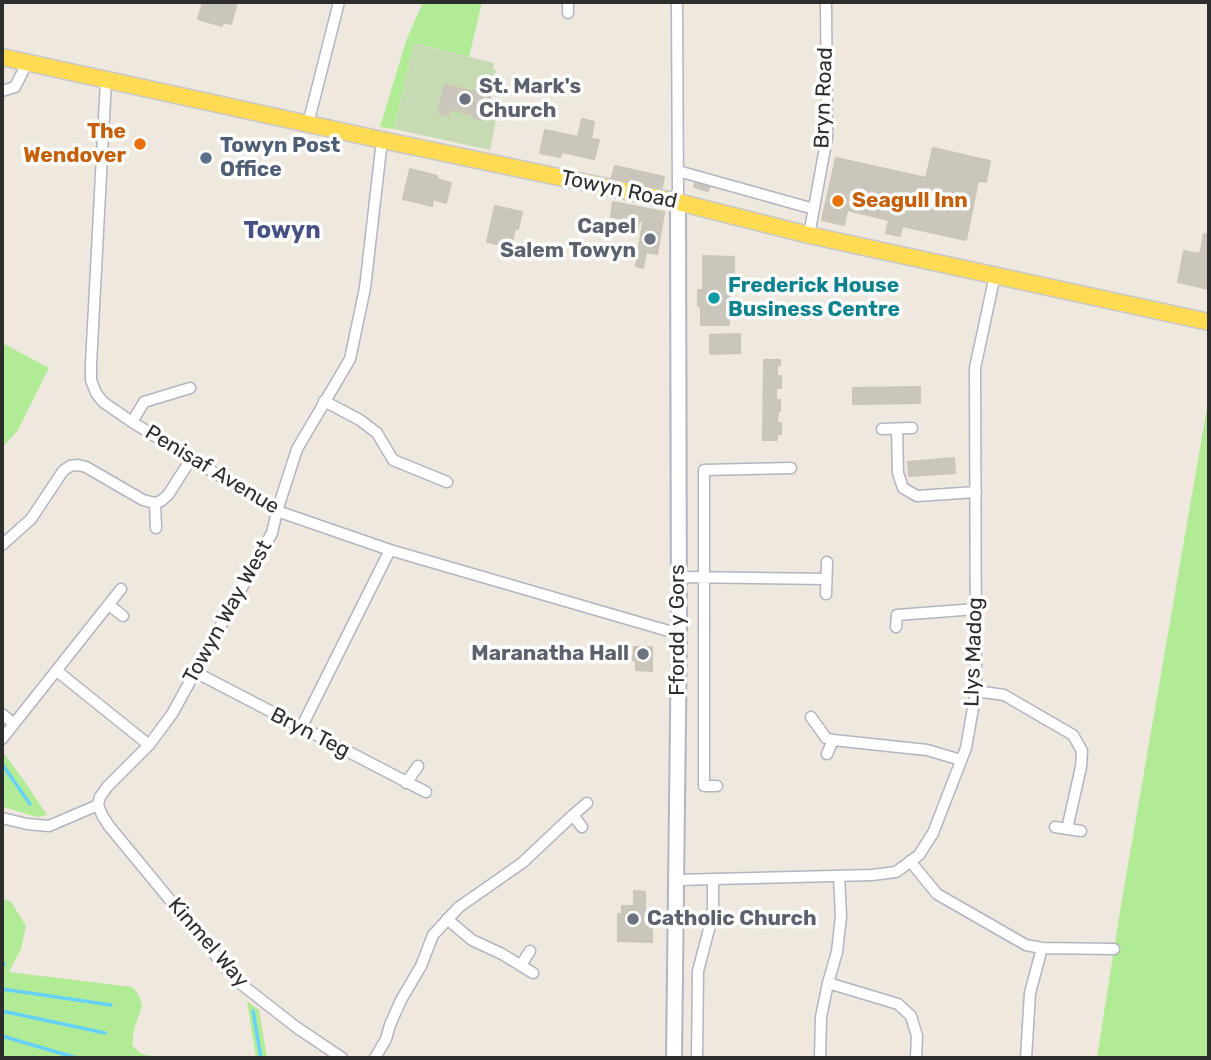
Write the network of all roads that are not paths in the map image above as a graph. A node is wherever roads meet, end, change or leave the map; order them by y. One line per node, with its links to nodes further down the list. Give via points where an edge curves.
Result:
1 (339, 2): 8 (street)
2 (677, 2): 10 (street)
3 (826, 2): 12 (street, Bryn Road, via 827,137)
4 (2, 57): 5 (main road, Towyn Road)
5 (27, 63): 6 (main road, Towyn Road); 7 (street, via 15,87)
6 (106, 80): 8 (main road, Towyn Road); 18 (street, Penisaf Avenue, via 91,380 103,402)
7 (2, 91)
8 (308, 124): 9 (main road, Towyn Road)
9 (382, 140): 11 (main road, Towyn Road); 17 (street, Towyn Way West, via 357,331 350,359)
10 (678, 171): 11 (street); 12 (street)
11 (678, 202): 13 (main road, Towyn Road); 32 (street, Ffordd y Gors)
12 (814, 209): 13 (street, Bryn Road)
13 (809, 235): 14 (main road, Towyn Road)
14 (995, 275): 15 (main road, Towyn Road); 25 (street, Llys Madog, via 975,368)
15 (1209, 322)
16 (190, 388): 18 (street, via 144,402)
17 (324, 401): 24 (street, via 377,433 393,460); 27 (street, Towyn Way West, via 297,449)
18 (132, 422): 22 (street, Penisaf Avenue)
19 (912, 428): 21 (street)
20 (882, 429): 21 (street)
21 (897, 429): 25 (street, via 903,488 917,495)
22 (191, 459): 26 (street, via 168,495); 27 (street, Penisaf Avenue)
23 (791, 468): 33 (street, via 704,470)
24 (447, 482)
25 (976, 492): 38 (street, Llys Madog)
26 (155, 503): 28 (street); 29 (street, via 86,467 70,466 30,519)
27 (277, 511): 30 (street, Penisaf Avenue); 43 (street, Towyn Way West, via 272,533)
28 (156, 528)
29 (2, 545)
30 (390, 550): 41 (street, Penisaf Avenue); 48 (street)
31 (827, 562): 34 (street)
32 (679, 577): 33 (street); 41 (street, Ffordd y Gors)
33 (704, 577): 34 (street); 56 (street, via 704,786)
34 (826, 579): 36 (street)
35 (121, 589): 37 (street)
36 (826, 594)
37 (109, 605): 39 (street); 42 (street)
38 (976, 609): 40 (street, via 897,615); 44 (street, Llys Madog)
39 (123, 616)
40 (896, 627)
41 (679, 634): 69 (street, Ffordd y Gors)
42 (57, 671): 47 (street); 51 (street)
43 (195, 672): 48 (street, Bryn Teg); 51 (street, Towyn Way West)
44 (976, 691): 53 (street, Llys Madog); 64 (street, via 1004,695 1073,735 1082,759)
45 (2, 714): 47 (street)
46 (811, 717): 50 (street, via 826,738)
47 (14, 724): 49 (street)
48 (300, 728): 55 (street, Bryn Teg)
49 (2, 739)
50 (833, 740): 52 (street); 53 (street, via 926,750)
51 (149, 745): 59 (street, Towyn Way West, via 107,787)
52 (827, 754)
53 (961, 760): 66 (street, Llys Madog, via 933,833)
54 (418, 766): 55 (street)
55 (407, 783): 57 (street, Bryn Teg)
56 (717, 786)
57 (426, 792)
58 (587, 803): 60 (street)
59 (98, 805): 61 (street, via 48,826); 77 (street, Kinmel Way, via 109,826 236,980)
60 (573, 815): 62 (street); 70 (street, via 522,863)
61 (2, 818)
62 (582, 827)
63 (1055, 827): 64 (street)
64 (1068, 829): 65 (street)
65 (1080, 831)
66 (910, 861): 67 (street, Llys Madog, via 896,872); 71 (street, via 937,894 1026,945)
67 (839, 876): 68 (street, Llys Madog); 76 (street, via 841,916)
68 (713, 879): 69 (street, Llys Madog); 80 (street, via 711,919 698,971)
69 (676, 880): 79 (street, Ffordd y Gors)
70 (447, 919): 74 (street, via 471,940); 78 (street, via 433,935)
71 (1042, 948): 72 (street); 83 (street, via 1030,993)
72 (1114, 949)
73 (530, 951): 74 (street)
74 (521, 965): 75 (street)
75 (533, 973)
76 (828, 983): 81 (street); 82 (street, via 905,1010 917,1036)
77 (342, 1058)
78 (375, 1058)
79 (674, 1058)
80 (697, 1058)
81 (820, 1058)
82 (915, 1058)
83 (1026, 1058)

